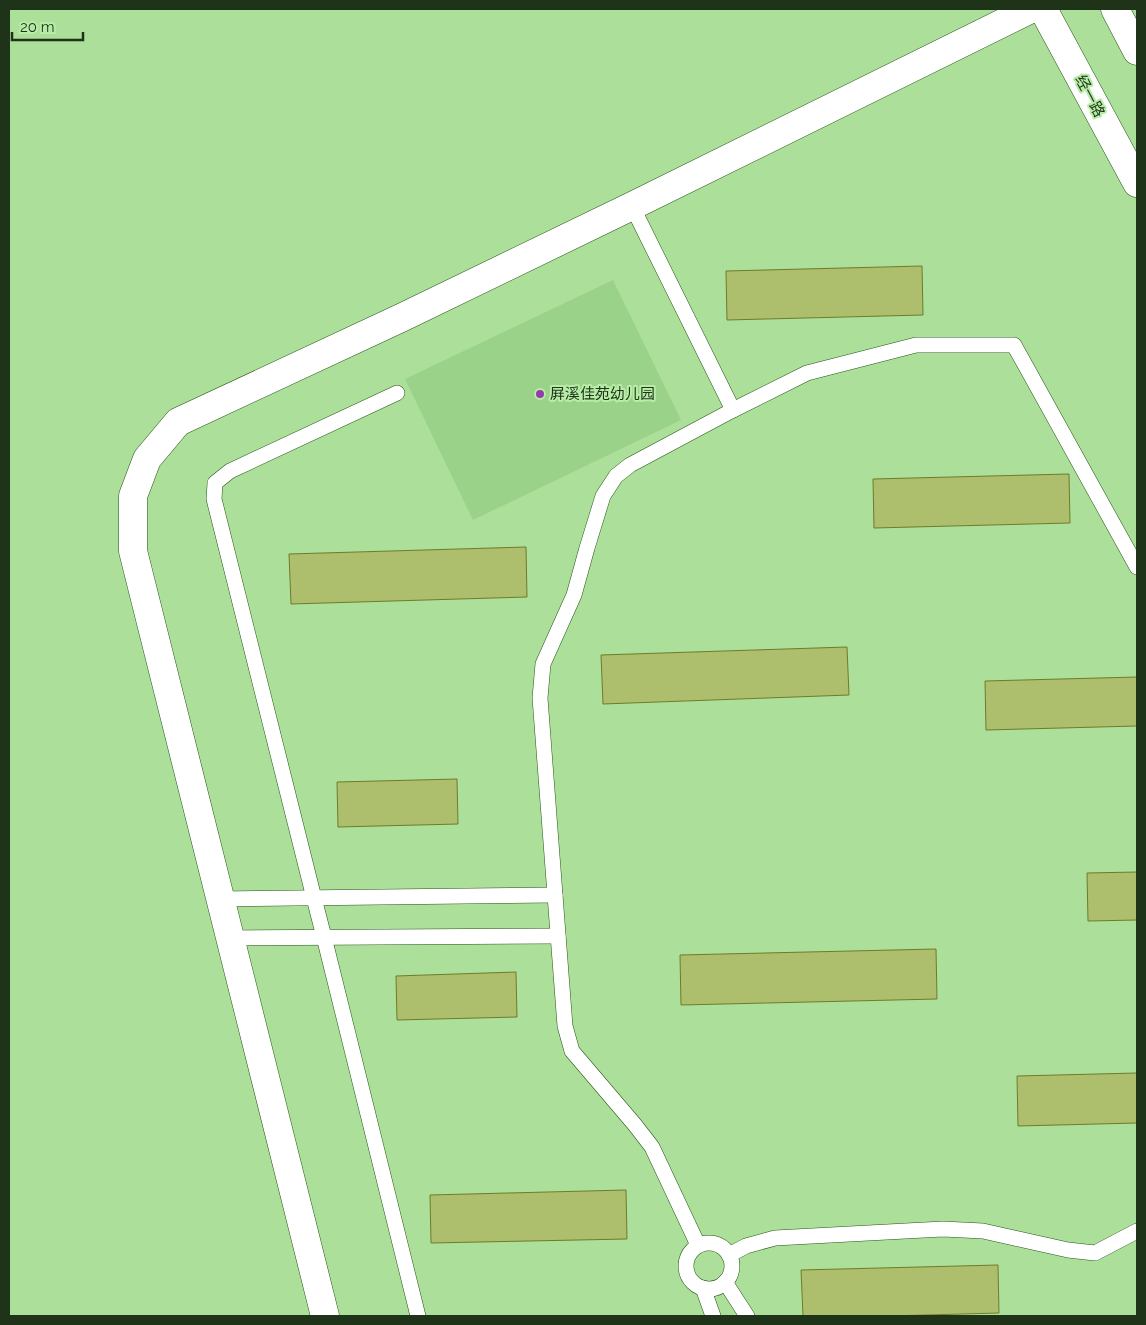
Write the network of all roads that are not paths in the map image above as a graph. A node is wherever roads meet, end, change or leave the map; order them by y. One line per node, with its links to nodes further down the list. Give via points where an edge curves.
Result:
1 (1031, 9): 6 (street)
2 (1043, 9): 5 (street, 经一路)
3 (1115, 9): 4 (street)
4 (1137, 51)
5 (1137, 183)
6 (632, 206): 8 (lane); 12 (street, via 178,422 147,459 133,496 133,551)
7 (397, 393): 11 (lane, via 230,471 215,483 214,499)
8 (733, 410): 9 (lane, via 807,373 916,345 1014,346); 10 (lane, via 630,465 616,476 603,496 574,595 543,664 540,698)
9 (1137, 567)
10 (555, 895): 11 (lane); 13 (lane)
11 (314, 898): 12 (lane); 14 (lane)
12 (221, 900): 15 (street)
13 (558, 936): 14 (lane); 17 (lane, via 565,1026 572,1051 652,1147)
14 (324, 937): 15 (lane); 22 (lane)
15 (230, 938): 21 (street)
16 (1137, 1231): 18 (lane, via 1095,1253 983,1231 943,1229 775,1238 746,1246)
17 (698, 1245): 18 (lane, via 719,1245); 20 (lane, via 687,1256 685,1264 690,1279)
18 (729, 1255): 19 (lane, via 732,1269)
19 (725, 1282): 20 (lane, via 711,1289); 24 (lane)
20 (703, 1288): 23 (lane)
21 (326, 1316)
22 (418, 1316)
23 (713, 1316)
24 (747, 1316)

